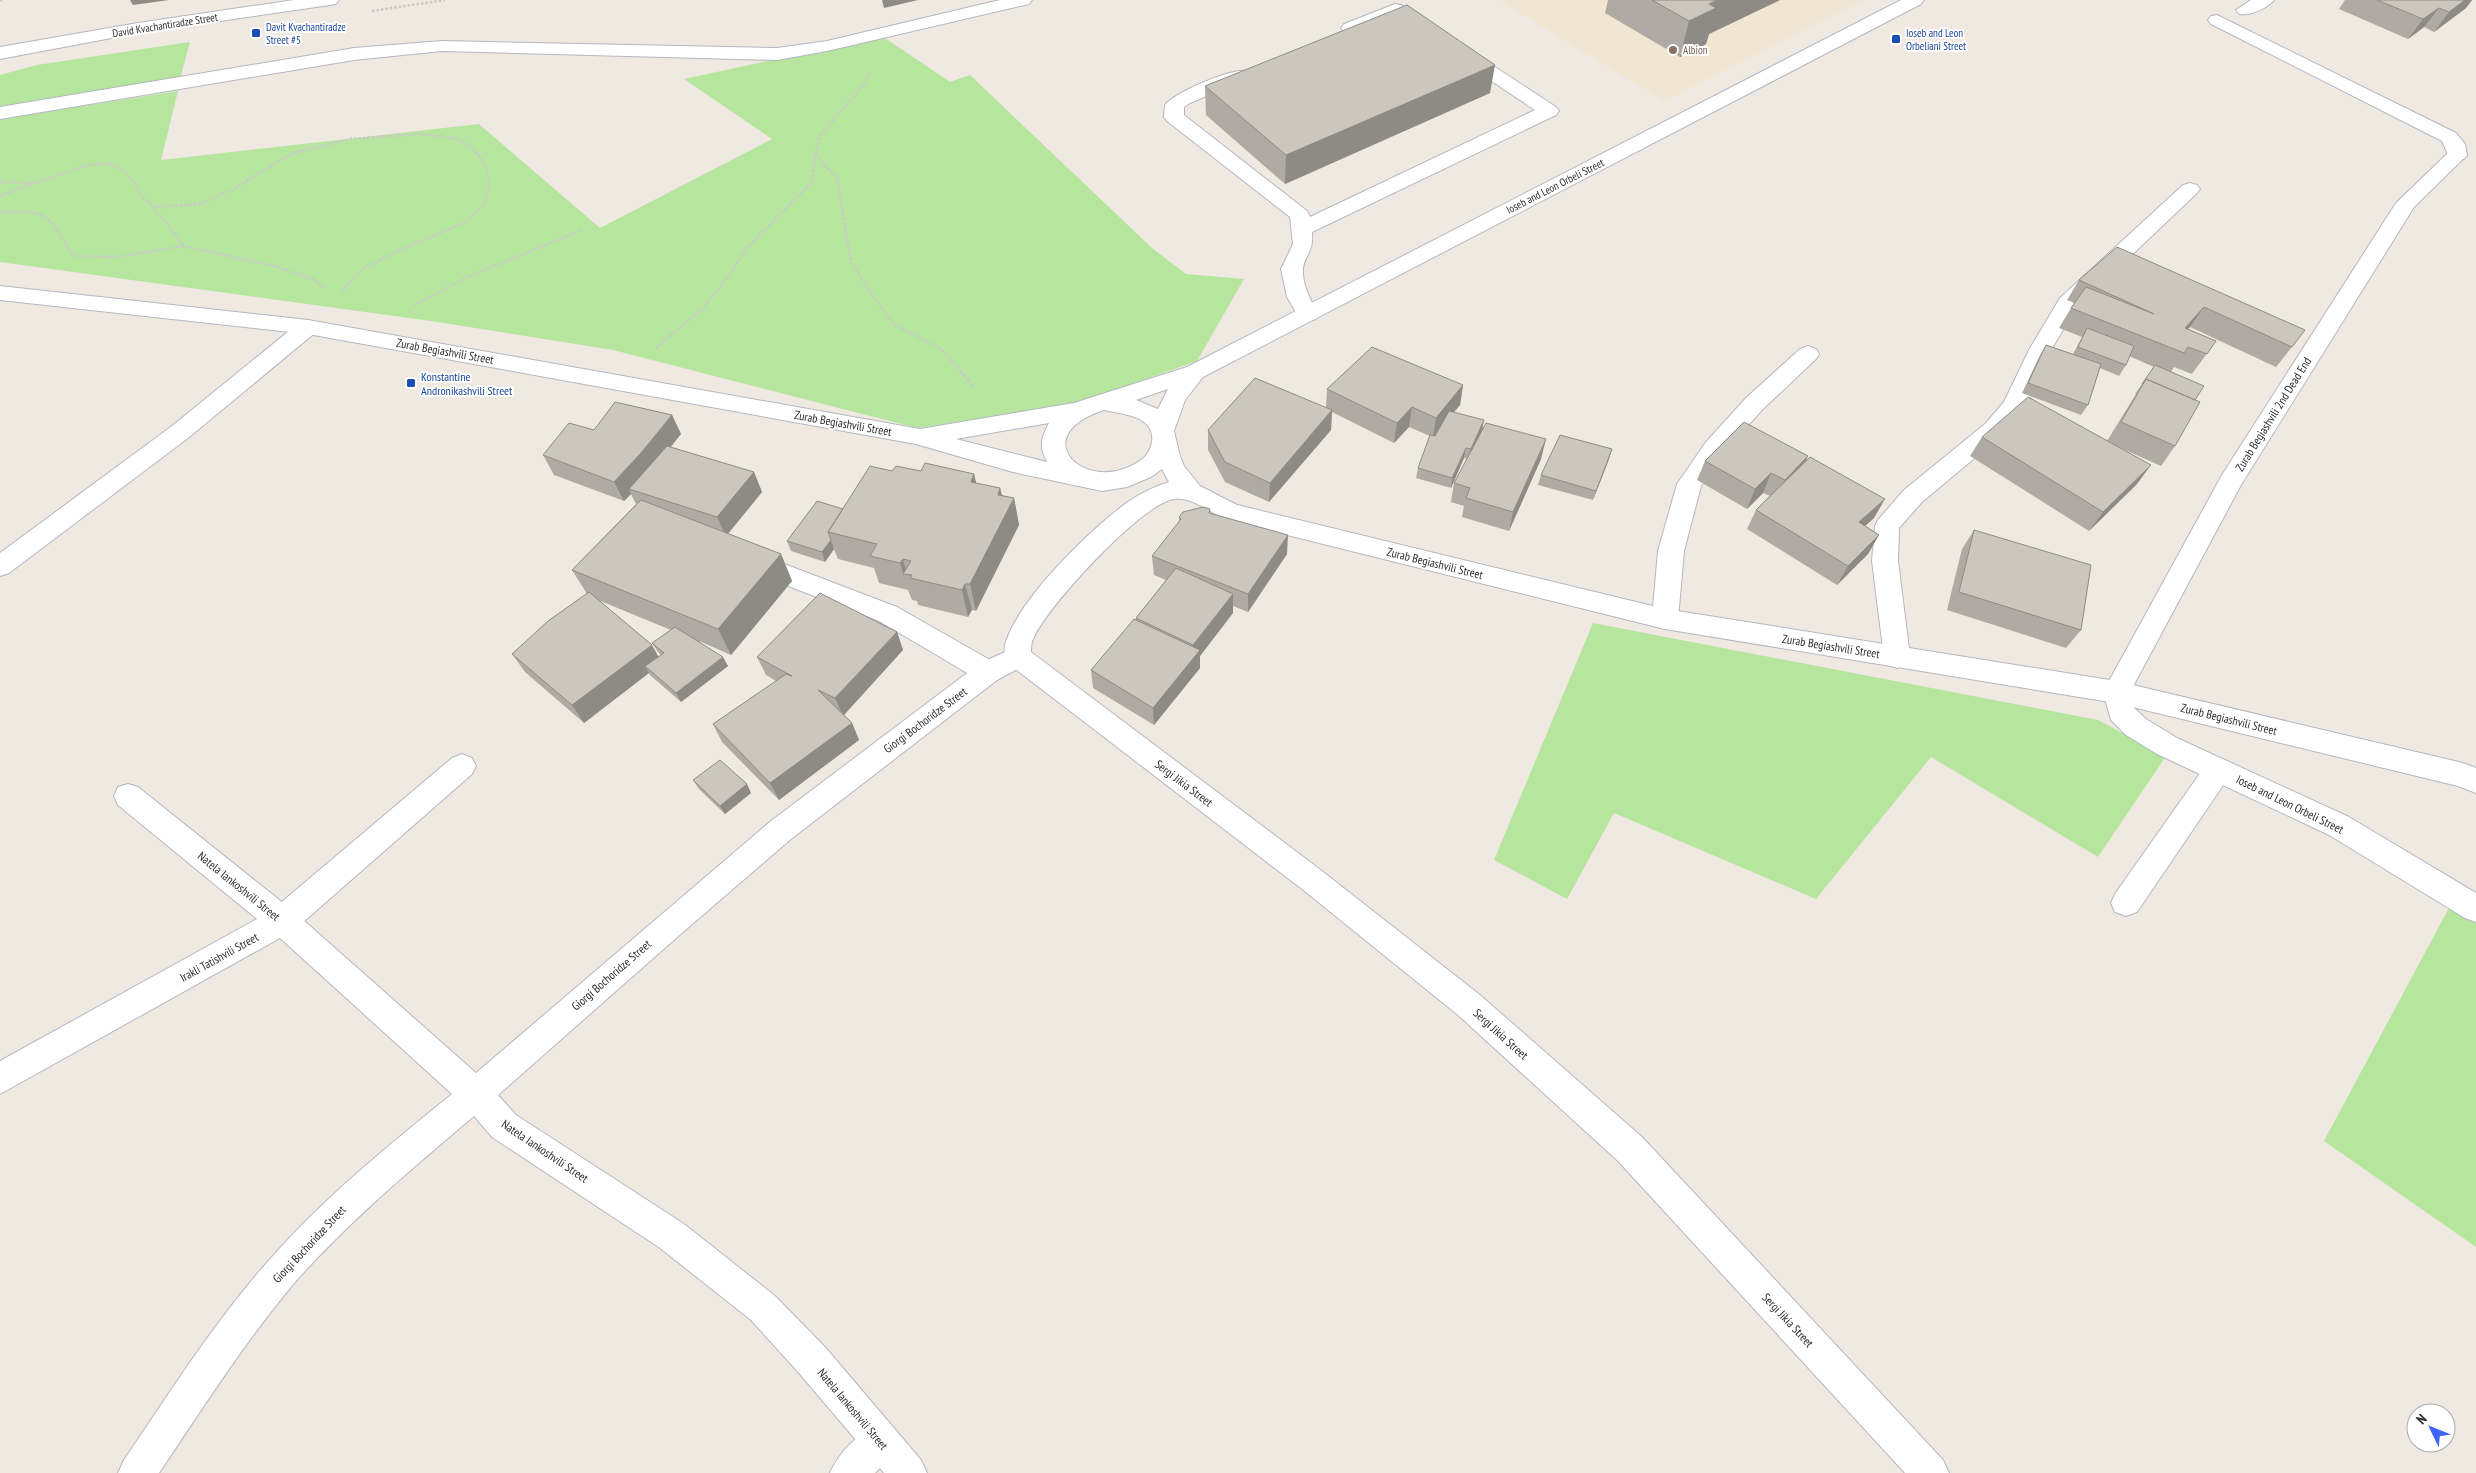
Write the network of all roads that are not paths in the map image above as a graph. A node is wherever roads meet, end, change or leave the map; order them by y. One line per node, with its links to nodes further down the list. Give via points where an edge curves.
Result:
1 (330, 0): 8 (street, David Kvachantiradze Street, via 119,31)
2 (1023, 0): 10 (street, via 777,54 442,46 364,53)
3 (1915, 0): 14 (street, Ioseb and Leon Orbeli Street)
4 (2265, 0): 5 (street)
5 (2245, 10)
6 (2216, 20): 32 (street, Zurab Begiashvili 2nd Dead End, via 2449,137 2455,144 2457,156 2406,203 2231,481)
7 (1333, 36): 12 (street, via 1395,9 1549,111)
8 (0, 53)
9 (1254, 69): 12 (street, via 1183,99 1175,105 1174,118 1292,208 1300,215)
10 (0, 113)
11 (2190, 189): 30 (street, via 2068,303 2040,350 2014,406 1993,430 1913,496 1887,526 1885,561)
12 (1301, 229): 14 (street, via 1304,244 1292,269 1298,297)
13 (0, 293): 15 (street, Zurab Begiashvili Street)
14 (1308, 314): 17 (street, Ioseb and Leon Orbeli Street)
15 (308, 327): 21 (street, Zurab Begiashvili Street); 26 (street, via 180,432)
16 (1808, 354): 28 (street, via 1741,418 1714,448 1689,484 1671,552)
17 (1195, 372): 18 (street); 20 (street, via 1174,397)
18 (1103, 403): 19 (street); 20 (street, via 1140,410 1157,422)
19 (1076, 411): 21 (street); 23 (street, via 1063,420 1052,445 1055,458 1064,469)
20 (1163, 435): 22 (street, via 1162,451); 24 (street, via 1171,464)
21 (916, 436): 23 (street)
22 (1154, 463): 23 (street, via 1144,472 1118,481); 25 (street)
23 (1083, 479): 25 (street, via 1105,489 1116,502)
24 (1191, 492): 25 (street, via 1169,490 1151,497); 28 (street, Zurab Begiashvili Street, via 1231,512)
25 (1121, 520): 29 (street, via 1060,584 1030,622 1020,639)
26 (0, 566)
27 (779, 572): 31 (street, via 888,614)
28 (1665, 618): 30 (street, Zurab Begiashvili Street)
29 (1018, 656): 31 (street, Giorgi Bochoridze Street); 46 (street, Sergi Jikia Street, via 1305,874 1461,999 1623,1142)
30 (1897, 656): 32 (street, Zurab Begiashvili Street)
31 (988, 672): 41 (street, Giorgi Bochoridze Street, via 782,830)
32 (2116, 692): 34 (street, Ioseb and Leon Orbeli Street, via 2121,712 2136,727); 35 (street, Zurab Begiashvili Street)
33 (462, 766): 39 (street, Irakli Tatishvili Street)
34 (2218, 770): 37 (street); 38 (street, Ioseb and Leon Orbeli Street, via 2339,826)
35 (2476, 780)
36 (128, 796): 39 (street, Natela Iankoshvili Street)
37 (2126, 903)
38 (2476, 909)
39 (282, 921): 40 (street, Irakli Tatishvili Street); 41 (street, Natela Iankoshvili Street)
40 (0, 1078)
41 (476, 1094): 42 (street, Natela Iankoshvili Street, via 504,1126 672,1236 763,1308); 43 (street, Giorgi Bochoridze Street, via 354,1196 284,1269 236,1328)
42 (881, 1441): 44 (street); 45 (street, Natela Iankoshvili Street)
43 (137, 1473)
44 (849, 1473)
45 (908, 1473)
46 (1930, 1473)

